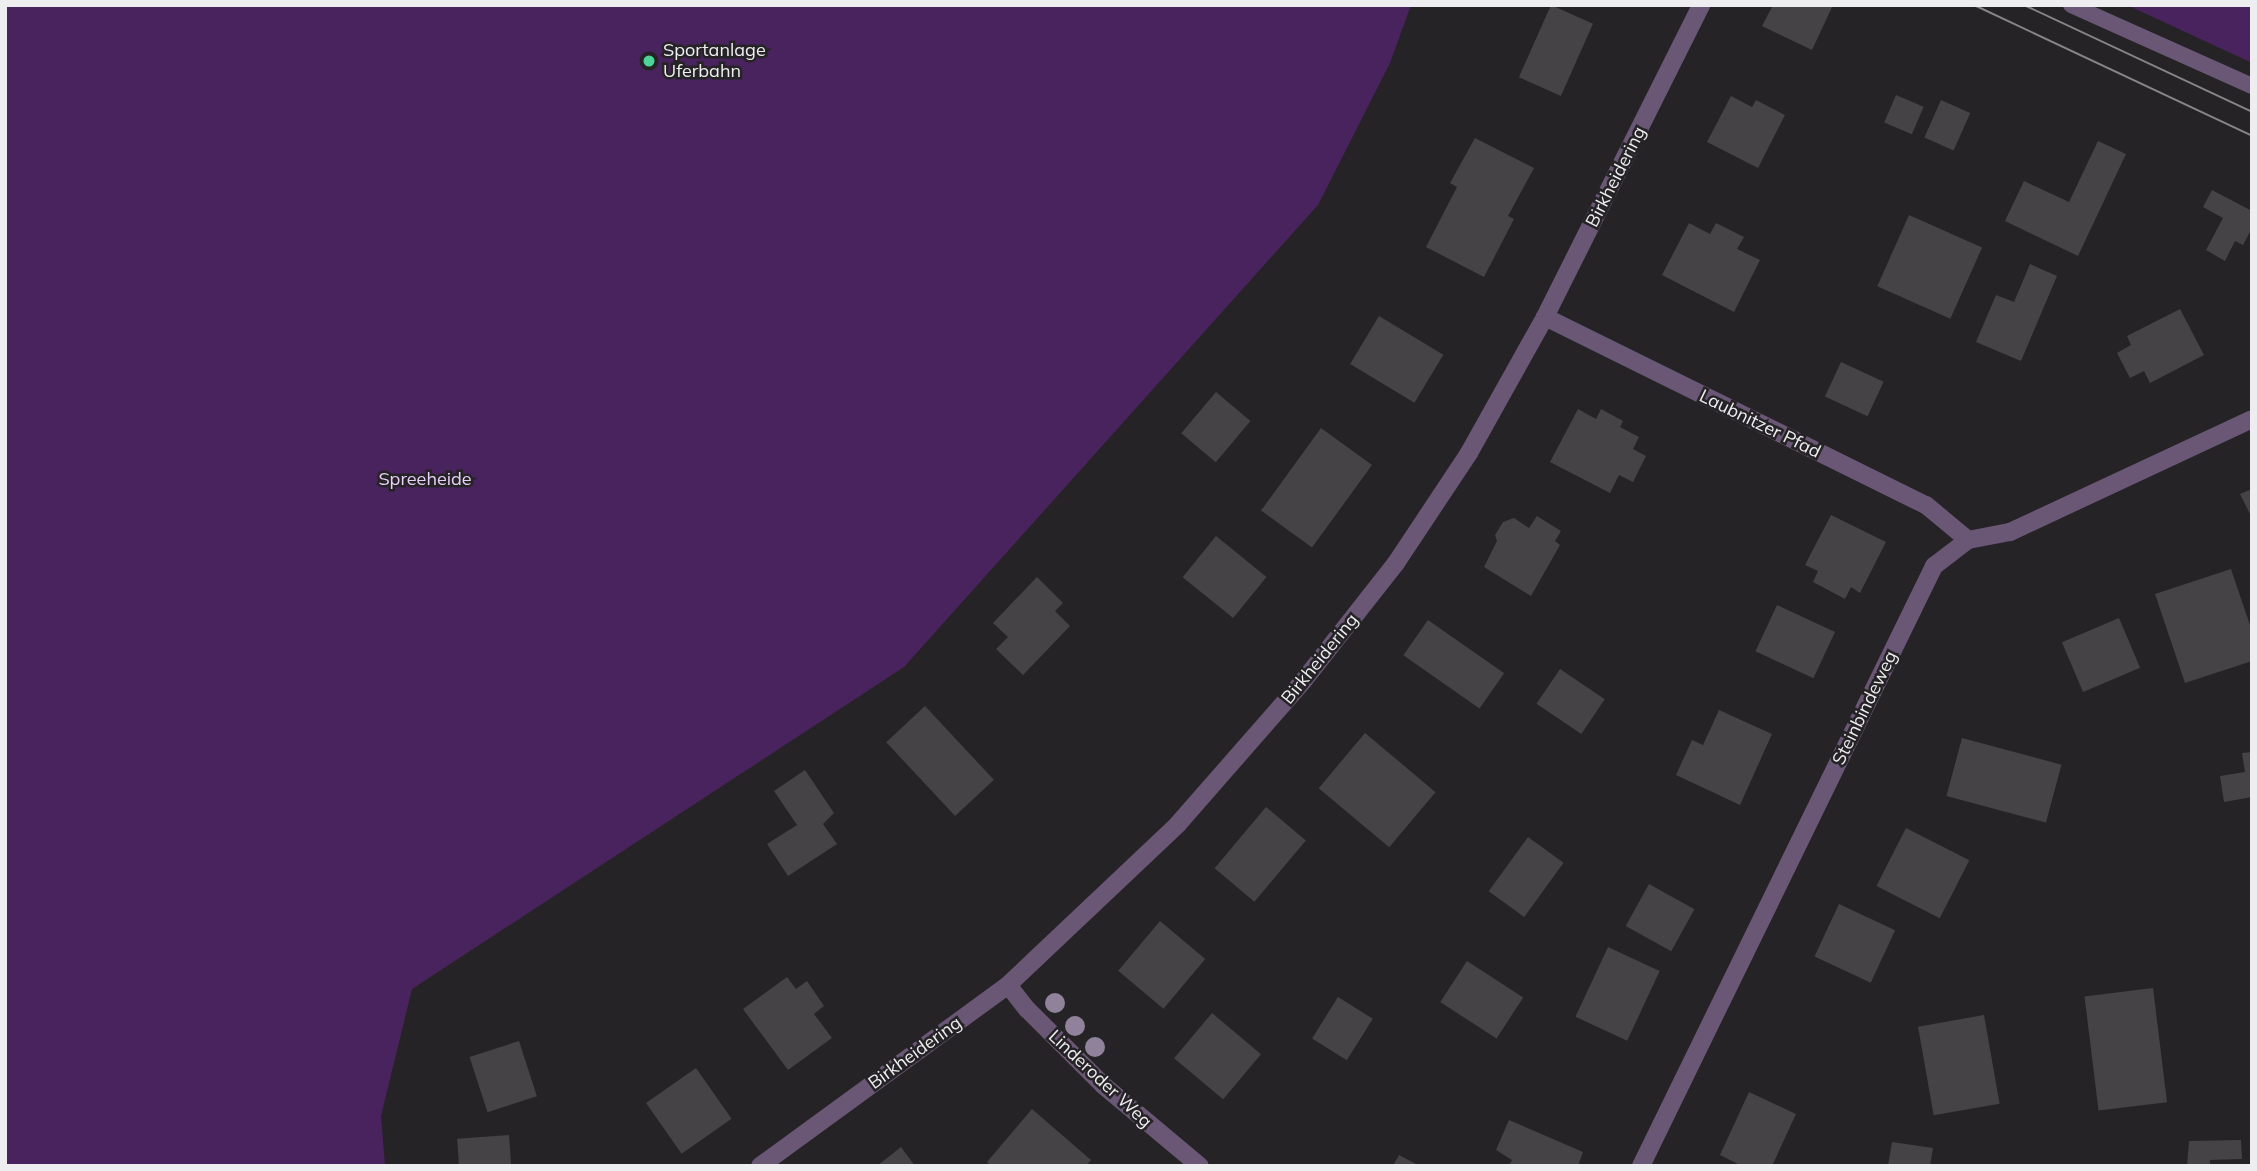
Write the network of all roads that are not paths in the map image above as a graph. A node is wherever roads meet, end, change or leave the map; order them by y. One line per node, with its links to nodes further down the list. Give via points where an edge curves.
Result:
1 (1701, 5): 4 (street, Birkheidering)
2 (2071, 5): 3 (lane)
3 (2252, 86)
4 (1545, 317): 6 (street, Laubnitzer Pfad, via 1926,505); 7 (street, Birkheidering, via 1469,453 1396,563 1304,680 1178,824)
5 (2252, 419): 6 (street, Steinbindeweg, via 2010,532)
6 (1968, 540): 10 (street, Steinbindeweg, via 1934,566)
7 (1008, 985): 8 (street, Birkheidering); 9 (street, Linderoder Weg, via 1103,1085)
8 (760, 1166)
9 (1200, 1166)
10 (1641, 1166)

